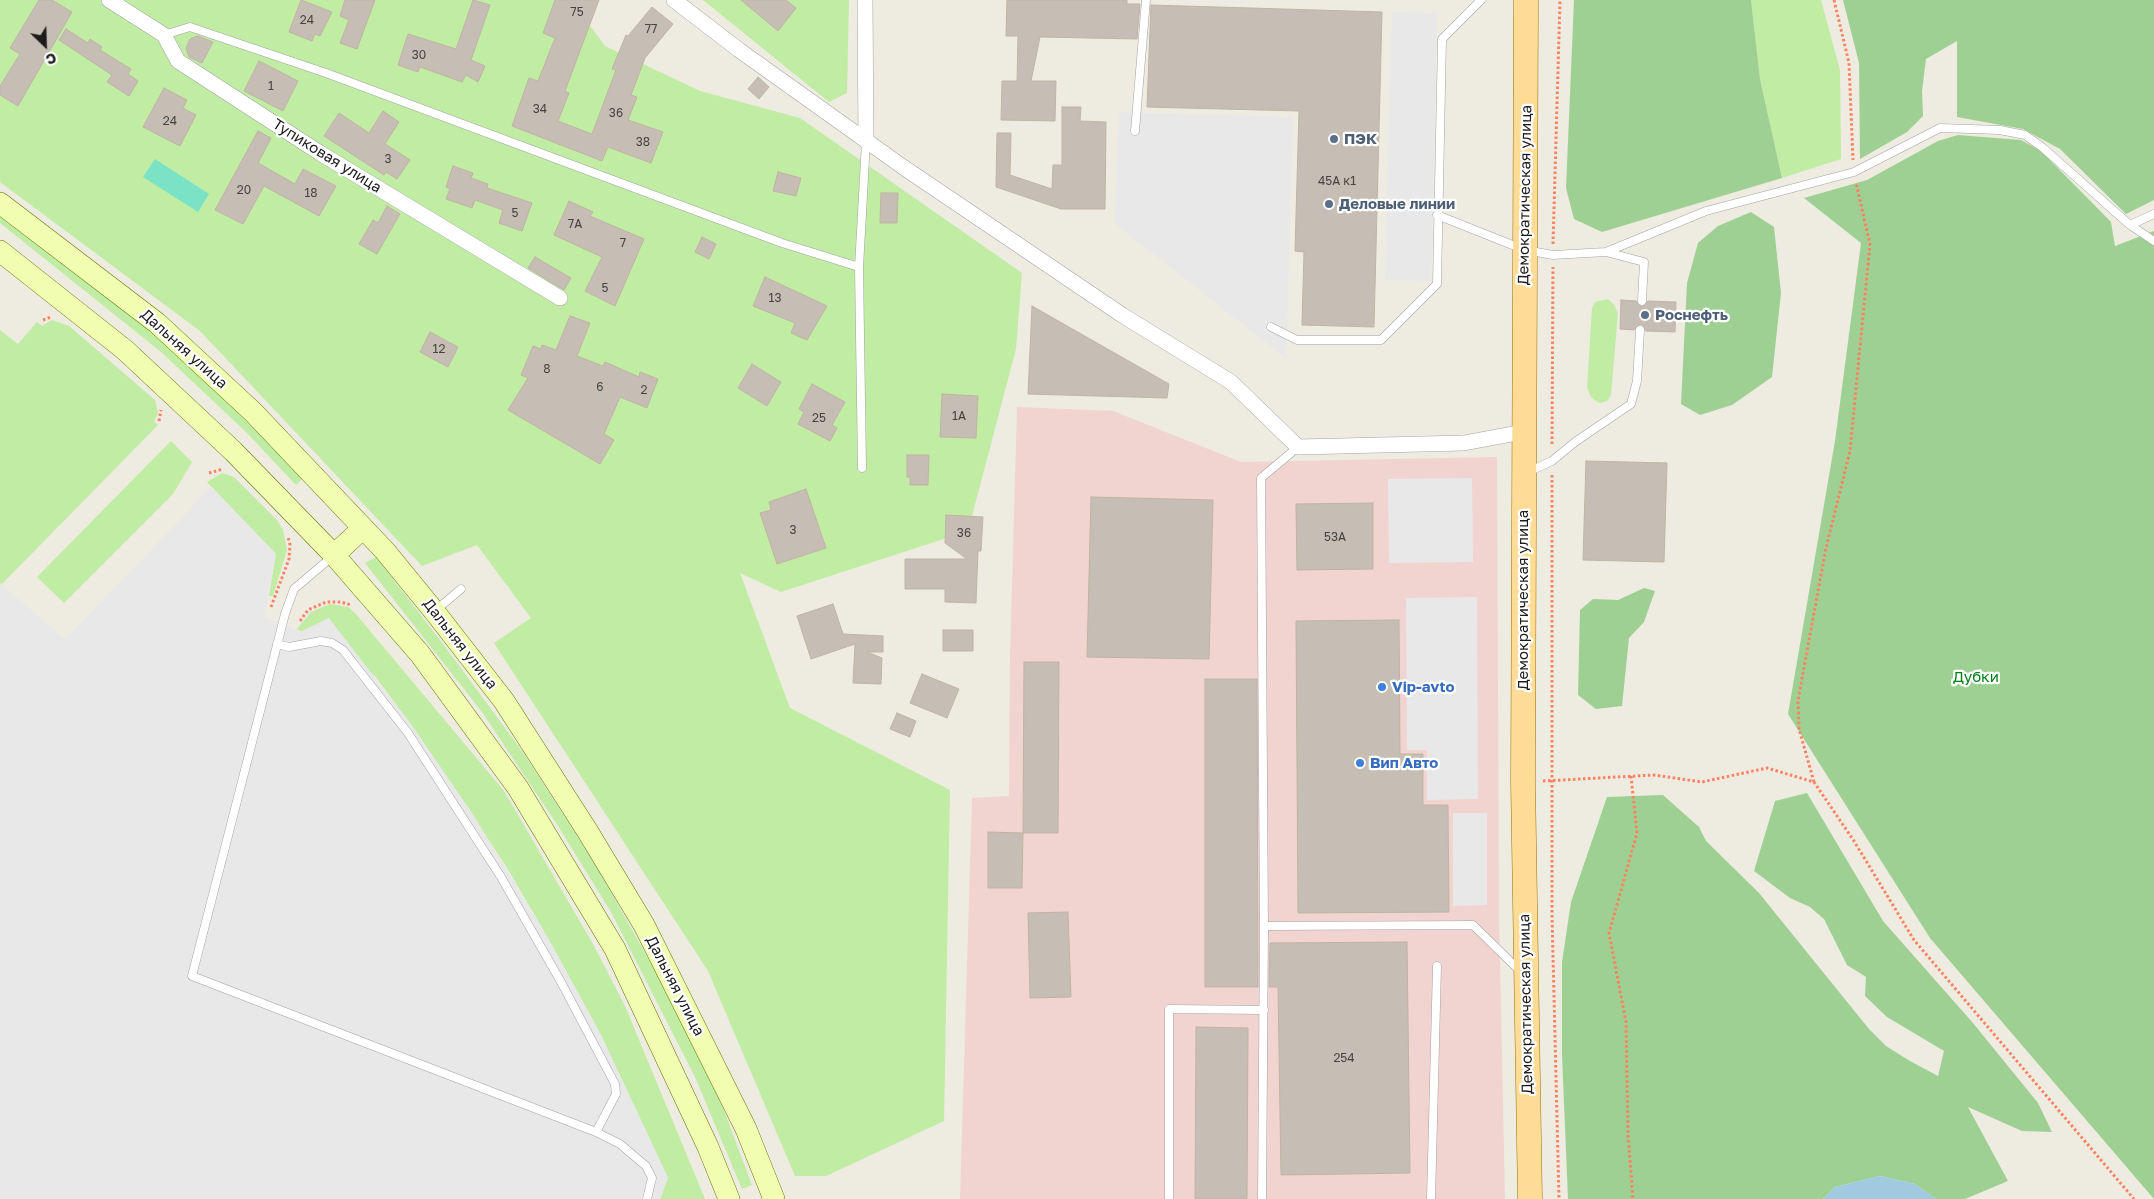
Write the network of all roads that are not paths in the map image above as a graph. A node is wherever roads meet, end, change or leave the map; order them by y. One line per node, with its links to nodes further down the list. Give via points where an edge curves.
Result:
1 (109, 0): 7 (street, Тупиковая улица)
2 (674, 0): 9 (street)
3 (865, 0): 9 (street)
4 (1146, 0): 8 (lane)
5 (1481, 0): 12 (lane, via 1442,39)
6 (1526, 0): 15 (main road, Демократическая улица)
7 (164, 35): 18 (lane, via 190,27 326,73 782,243); 19 (street, Тупиковая улица, via 178,61 320,153)
8 (1135, 131)
9 (866, 141): 18 (lane); 24 (street, via 1122,315 1231,382)
10 (0, 203): 27 (main road, Дальняя улица, via 158,323 253,412)
11 (2154, 214): 13 (lane)
12 (1438, 215): 15 (lane); 21 (lane, via 1437,284 1381,340 1297,340)
13 (2130, 226): 14 (lane); 17 (lane, via 2042,147 2024,135 2000,130 1940,128 1854,172 1706,211)
14 (2154, 241)
15 (1525, 250): 17 (lane, via 1553,255); 23 (main road, Демократическая улица)
16 (0, 251): 28 (main road, via 125,350 233,451)
17 (1606, 252): 20 (lane, via 1644,262)
18 (859, 267): 25 (lane)
19 (560, 298)
20 (1642, 301)
21 (1271, 327)
22 (1640, 330): 26 (lane, via 1637,380 1631,404 1552,461)
23 (1523, 432): 24 (street, via 1464,443); 26 (main road, Демократическая улица)
24 (1298, 447): 32 (lane, via 1261,478)
25 (862, 468)
26 (1524, 474): 34 (main road, Демократическая улица)
27 (363, 528): 28 (main road); 30 (main road, Дальняя улица)
28 (334, 555): 31 (lane, via 294,589); 38 (main road, via 420,654 461,708 518,788 565,864 615,949)
29 (461, 589): 30 (lane)
30 (434, 611): 39 (main road, Дальняя улица, via 504,701 644,925 746,1129)
31 (277, 644): 36 (lane, via 290,647 321,642 332,643 343,650 418,749 501,877 562,982 615,1084 616,1094); 36 (lane, via 192,976)
32 (1264, 926): 34 (lane, via 1473,925); 35 (lane)
33 (1437, 966): 42 (lane)
34 (1525, 976): 43 (main road, Демократическая улица)
35 (1264, 1010): 40 (lane, via 1170,1009); 41 (lane)
36 (596, 1132): 37 (lane, via 620,1144 646,1166 652,1178)
37 (647, 1199)
38 (729, 1199)
39 (774, 1199)
40 (1169, 1199)
41 (1262, 1199)
42 (1431, 1199)
43 (1530, 1199)

